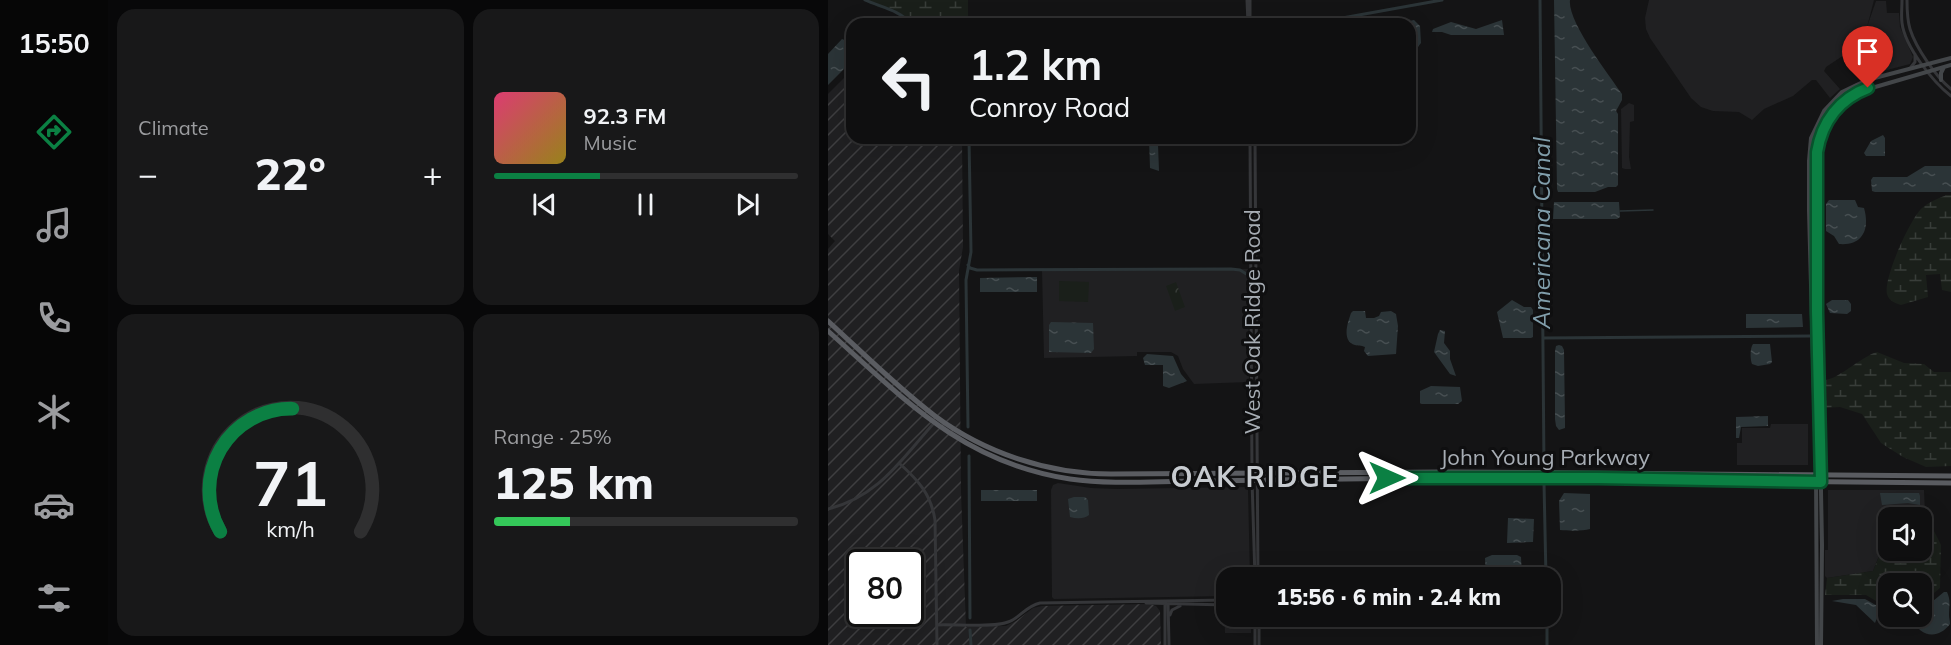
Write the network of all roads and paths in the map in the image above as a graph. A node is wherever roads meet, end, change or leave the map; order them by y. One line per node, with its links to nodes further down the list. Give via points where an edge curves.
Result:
1 (1250, 0): 4 (street)
2 (1902, 0): 5 (street, via 1903,28)
3 (1907, 0): 7 (street, via 1910,30)
4 (1250, 18)
5 (1915, 52): 8 (street); 11 (street)
6 (1951, 58): 7 (main road)
7 (1929, 63): 8 (main road); 12 (street)
8 (1923, 65): 11 (main road); 13 (street)
9 (1951, 66): 10 (main road)
10 (1944, 67): 12 (main road); 14 (main road)
11 (1911, 68): 40 (main road, via 1867,80 1842,92 1829,104 1811,138 1809,211)
12 (1934, 70): 13 (main road); 14 (street)
13 (1928, 71): 16 (street); 40 (main road, via 1868,88 1848,98 1830,116 1819,142)
14 (1941, 80): 15 (street)
15 (1951, 89)
16 (1951, 96)
17 (1252, 144): 19 (street, West Oak Ridge Road)
18 (1253, 144): 19 (street, West Oak Ridge Road)
19 (1253, 223): 20 (street, West Oak Ridge Road); 23 (street, West Oak Ridge Road)
20 (1252, 309): 23 (street); 26 (street, West Oak Ridge Road)
21 (828, 321): 24 (highway, John Young Parkway)
22 (828, 331): 25 (highway, John Young Parkway)
23 (1257, 344): 26 (street, West Oak Ridge Road)
24 (869, 358): 25 (highway); 27 (highway, John Young Parkway)
25 (859, 359): 28 (highway, John Young Parkway)
26 (1255, 386): 36 (street, West Oak Ridge Road)
27 (939, 418): 28 (street); 30 (highway, John Young Parkway, via 993,449)
28 (934, 424): 29 (street); 32 (highway, John Young Parkway, via 982,452)
29 (899, 463): 43 (street, via 866,494); 56 (street, via 925,488 933,508)
30 (1047, 467): 31 (highway, John Young Parkway); 32 (highway)
31 (1061, 470): 35 (highway); 36 (highway, John Young Parkway)
32 (1032, 471): 35 (highway, John Young Parkway)
33 (1452, 472): 34 (highway, John Young Parkway); 36 (highway, John Young Parkway); 38 (highway)
34 (1607, 473): 39 (highway); 40 (highway, John Young Parkway)
35 (1047, 474): 36 (highway, John Young Parkway, via 1100,481)
36 (1255, 477): 37 (highway, John Young Parkway); 46 (street, West Oak Ridge Road); 47 (street, West Oak Ridge Road)
37 (1421, 478): 38 (main road, John Young Parkway)
38 (1441, 478): 39 (highway, John Young Parkway)
39 (1598, 478): 40 (highway, John Young Parkway)
40 (1818, 479): 41 (highway, John Young Parkway); 41 (highway, John Young Parkway, via 1917,483); 44 (main road); 45 (main road)
41 (1929, 480): 42 (highway, John Young Parkway)
42 (1951, 480)
43 (828, 509)
44 (1816, 537): 45 (main road); 48 (main road)
45 (1822, 545): 48 (main road)
46 (1257, 567)
47 (1257, 567)
48 (1819, 572): 61 (main road)
49 (1216, 600): 51 (street)
50 (1132, 602): 51 (street); 52 (street); 56 (street, via 1040,603 1002,623)
51 (1166, 602): 52 (street); 53 (street); 55 (street)
52 (1153, 603): 55 (street)
53 (1185, 605): 54 (street); 55 (street, via 1172,610)
54 (1216, 605)
55 (1167, 619): 59 (street)
56 (937, 625): 58 (street)
57 (1257, 627): 60 (street)
58 (937, 645)
59 (1167, 645)
60 (1257, 645)
61 (1819, 645)

